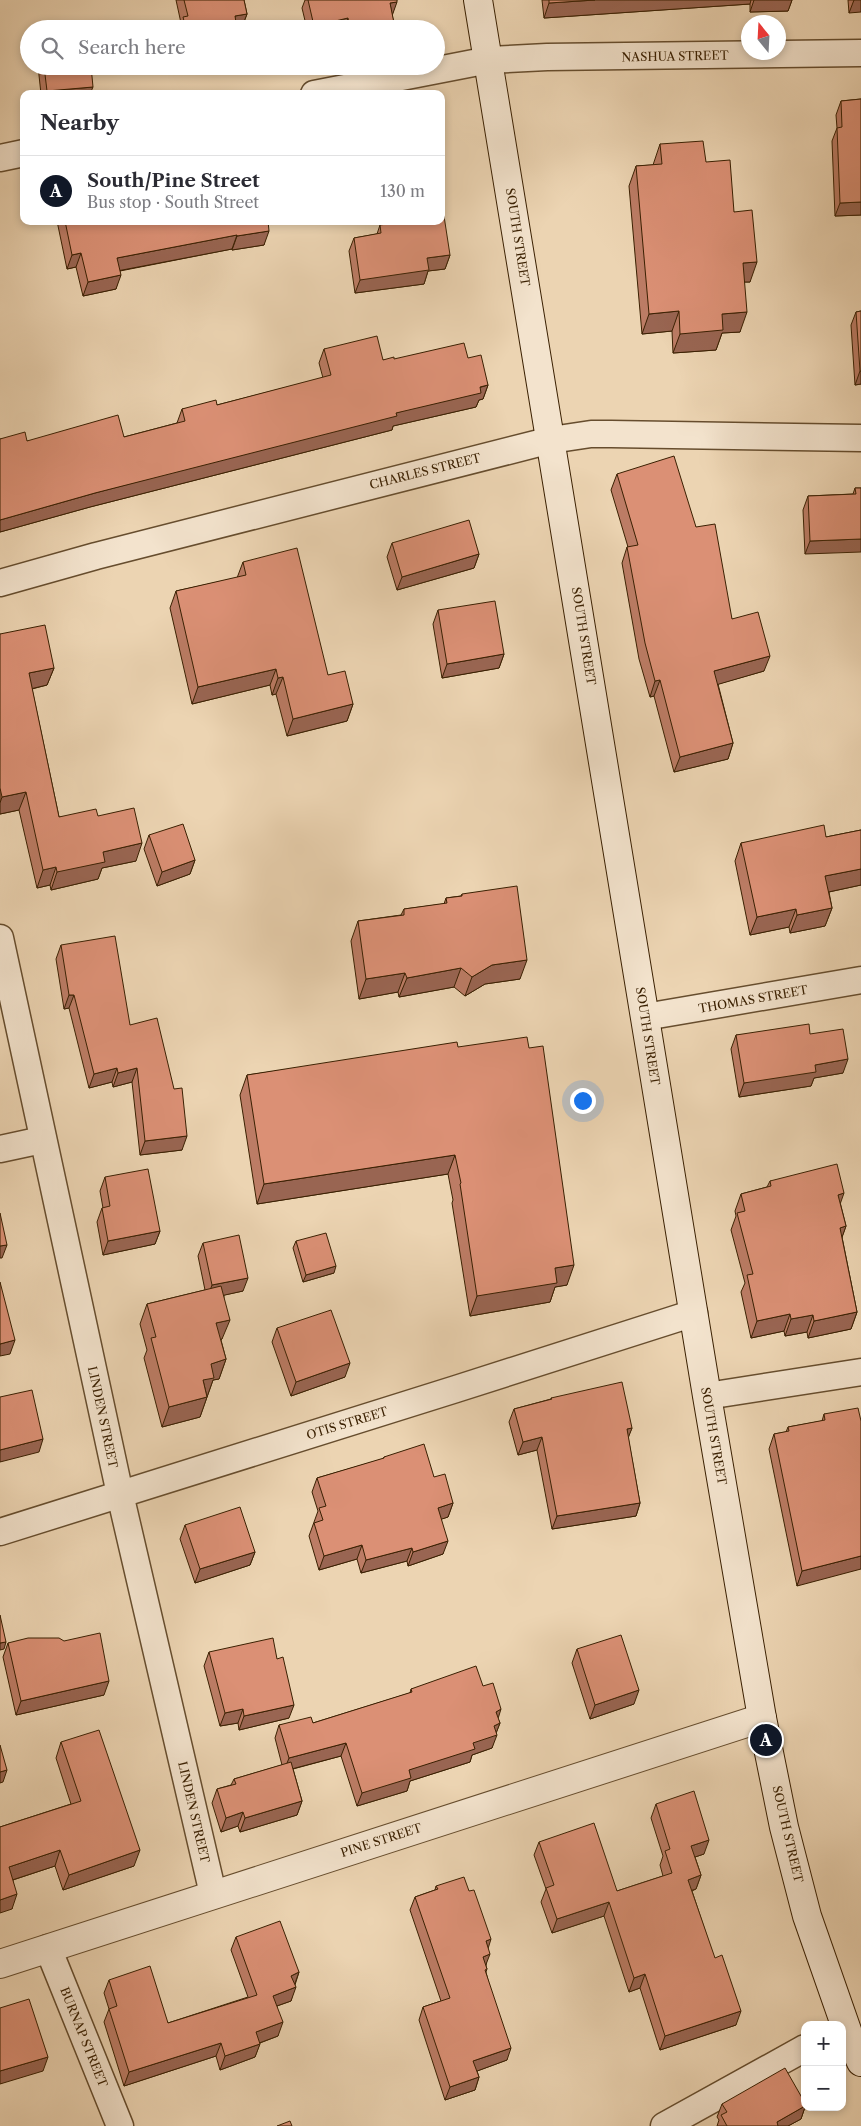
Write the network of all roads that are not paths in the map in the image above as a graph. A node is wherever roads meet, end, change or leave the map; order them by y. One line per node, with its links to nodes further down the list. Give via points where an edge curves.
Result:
1 (478, 0): 3 (main road, SOUTH STREET)
2 (861, 53): 3 (street, NASHUA STREET)
3 (489, 60): 4 (street, NASHUA STREET); 10 (main road, SOUTH STREET)
4 (445, 69)
5 (412, 75): 6 (street, NASHUA STREET)
6 (335, 90)
7 (20, 154): 8 (street)
8 (0, 158)
9 (861, 438): 10 (street, CHARLES STREET, via 591,434)
10 (551, 440): 11 (street, CHARLES STREET); 14 (main road, SOUTH STREET)
11 (0, 583)
12 (0, 938): 15 (street, LINDEN STREET)
13 (861, 980): 14 (street, THOMAS STREET)
14 (645, 1017): 17 (main road, SOUTH STREET)
15 (42, 1140): 16 (street); 20 (street, LINDEN STREET)
16 (0, 1149)
17 (694, 1312): 19 (main road, SOUTH STREET); 20 (street, OTIS STREET)
18 (861, 1372): 19 (street)
19 (707, 1396): 22 (main road, SOUTH STREET)
20 (120, 1494): 21 (street, OTIS STREET); 23 (street, LINDEN STREET)
21 (0, 1532)
22 (762, 1718): 23 (main road, PINE STREET); 26 (main road, SOUTH STREET, via 784,1827 808,1916)
23 (213, 1894): 24 (main road, PINE STREET)
24 (48, 1948): 25 (main road, PINE STREET); 30 (street, BURNAP STREET)
25 (0, 1964)
26 (842, 2021)
27 (846, 2031): 29 (main road, SOUTH STREET)
28 (801, 2050): 31 (street)
29 (861, 2062)
30 (120, 2126)
31 (664, 2126)

